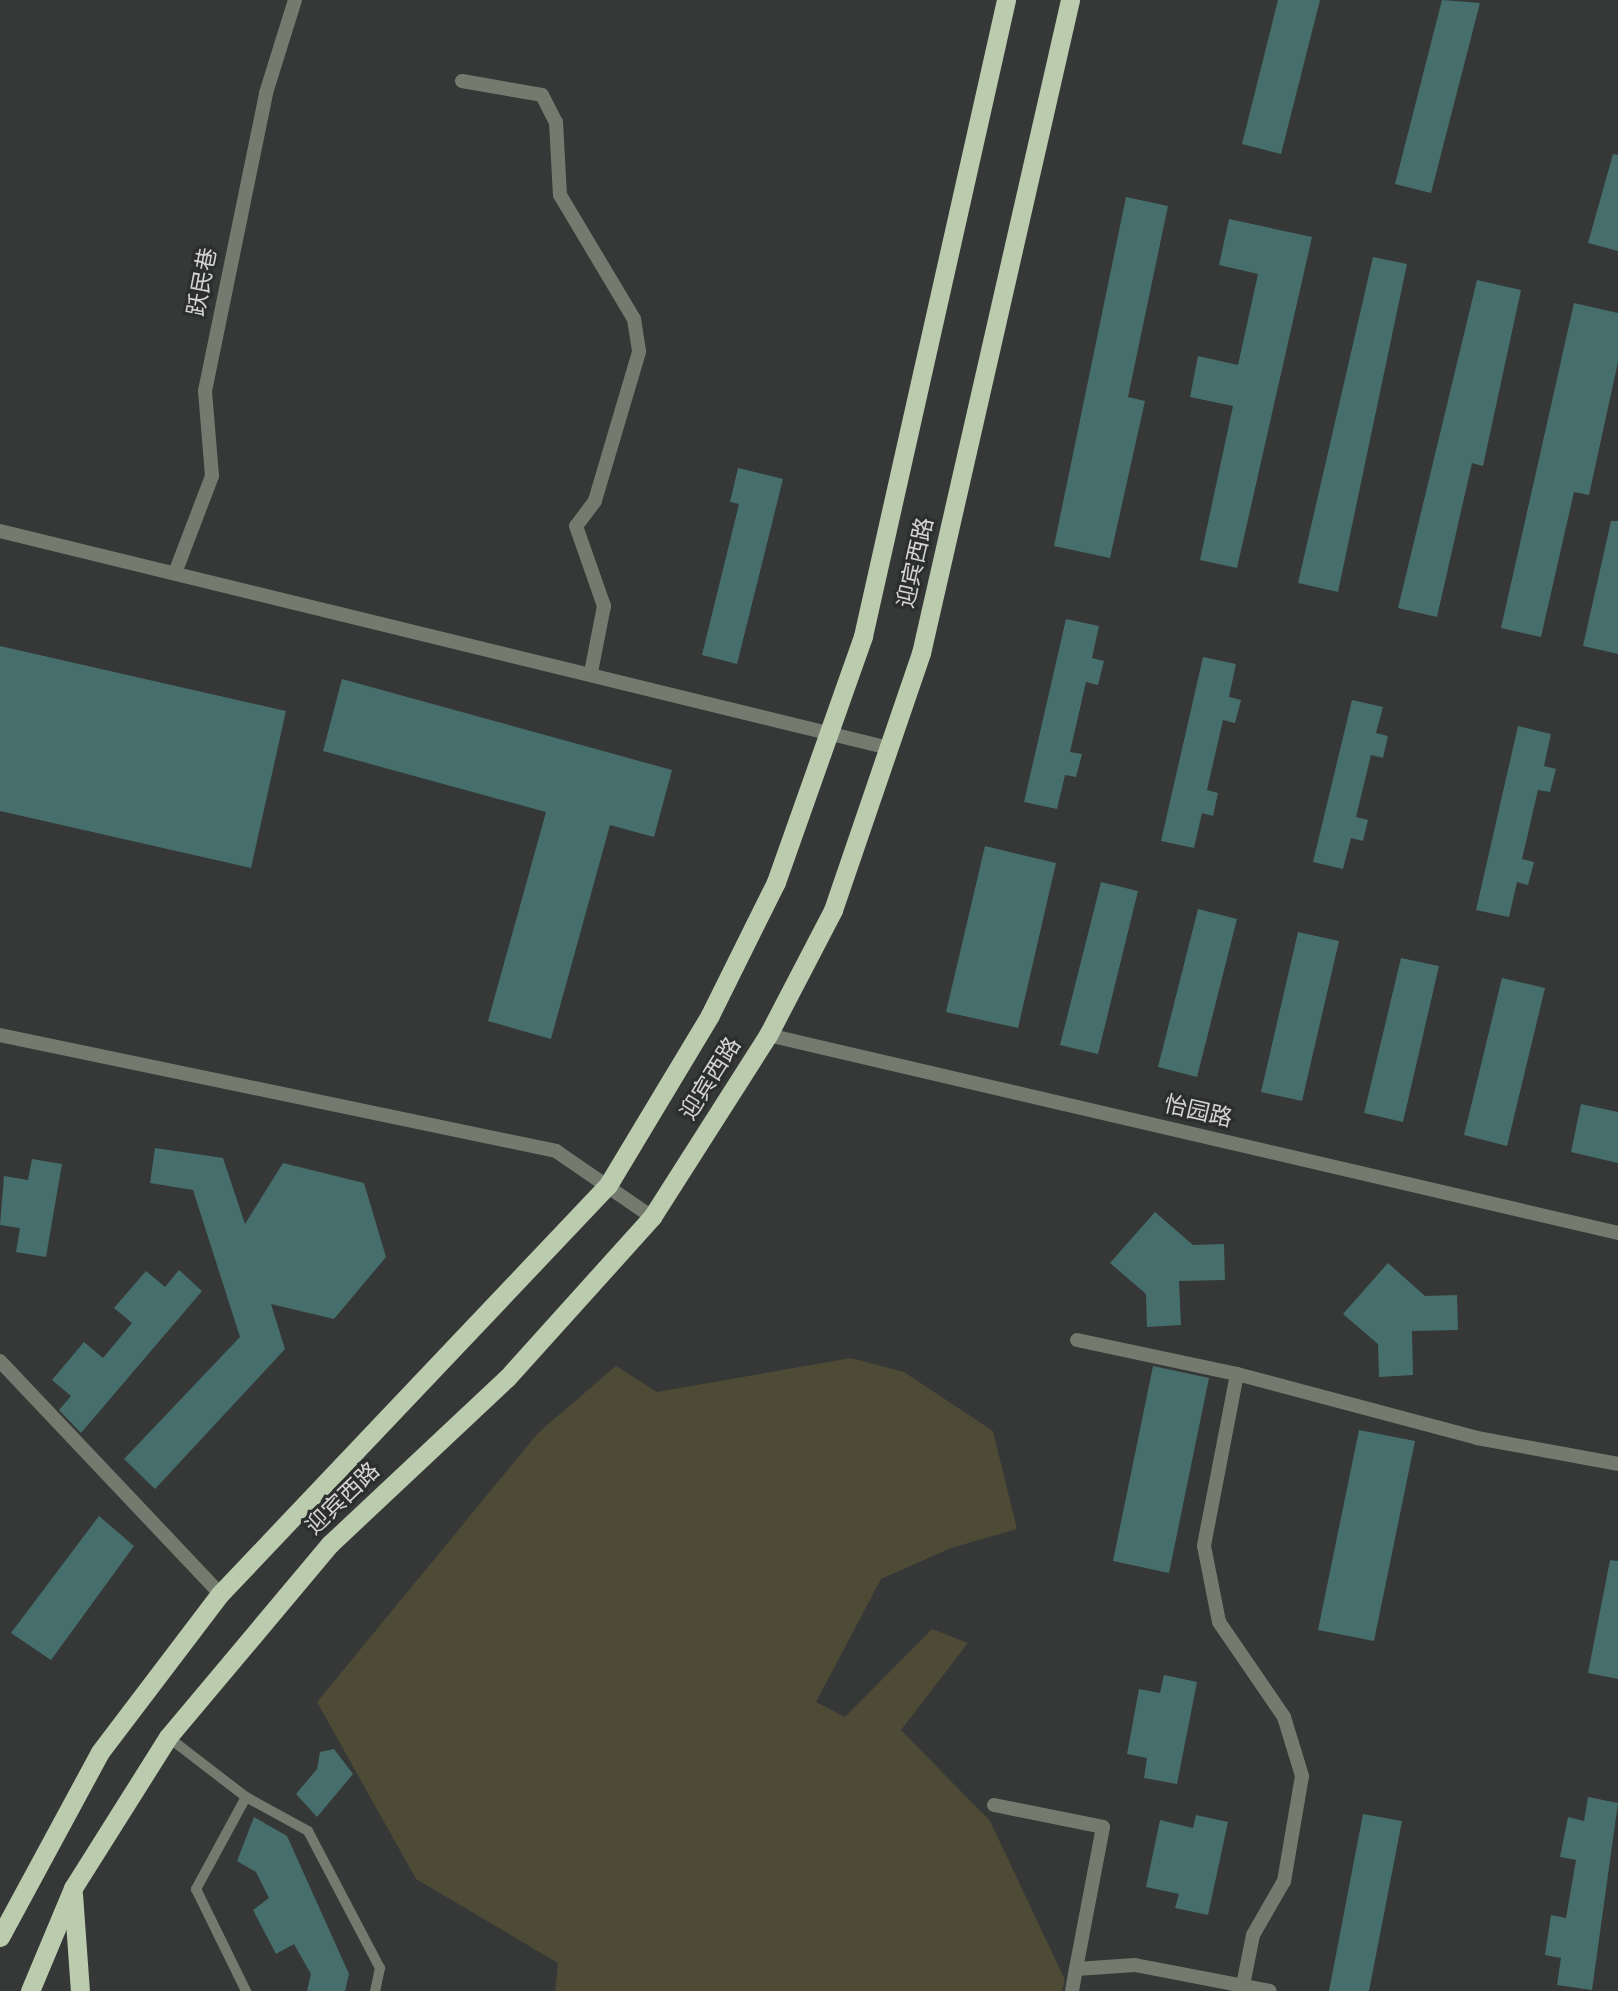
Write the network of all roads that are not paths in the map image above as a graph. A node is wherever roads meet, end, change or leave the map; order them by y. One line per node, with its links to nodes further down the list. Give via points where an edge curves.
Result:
1 (295, 0): 6 (street, 跃民巷, via 266,93 205,391 212,476)
2 (1006, 0): 8 (highway, 迎宾西路, via 863,636)
3 (1070, 0): 9 (highway, 迎宾西路, via 921,653)
4 (462, 81): 7 (street, via 542,95 556,122 560,195 634,319 639,352 596,501 576,526 604,606)
5 (0, 531): 6 (street)
6 (176, 573): 7 (street)
7 (591, 672): 8 (street)
8 (834, 729): 9 (street); 12 (highway, 迎宾西路, via 776,882 710,1015)
9 (889, 748): 11 (highway, 迎宾西路, via 833,910)
10 (0, 1035): 12 (street, via 556,1151)
11 (768, 1035): 13 (highway, 迎宾西路); 14 (street, 怡园路)
12 (608, 1185): 13 (street); 19 (highway, 迎宾西路)
13 (652, 1217): 20 (highway, 迎宾西路, via 507,1378 330,1544)
14 (1618, 1233)
15 (1077, 1340): 17 (street)
16 (0, 1361): 19 (street)
17 (1237, 1374): 18 (street, via 1477,1438); 26 (street, via 1204,1546 1219,1622 1284,1717 1302,1776 1284,1881 1253,1936)
18 (1618, 1464)
19 (220, 1594): 24 (highway, 迎宾西路, via 100,1752)
20 (167, 1737): 21 (lane); 23 (highway, 迎宾西路)
21 (246, 1797): 29 (lane, via 195,1889); 30 (lane, via 308,1831 380,1968)
22 (995, 1805): 25 (street, via 1103,1827)
23 (73, 1888): 27 (highway, 迎宾西路); 28 (highway)
24 (0, 1937)
25 (1076, 1969): 26 (street, via 1135,1965); 31 (street)
26 (1243, 1985): 32 (street)
27 (30, 1991)
28 (80, 1991)
29 (246, 1991)
30 (375, 1991)
31 (1072, 1991)
32 (1270, 1991)

